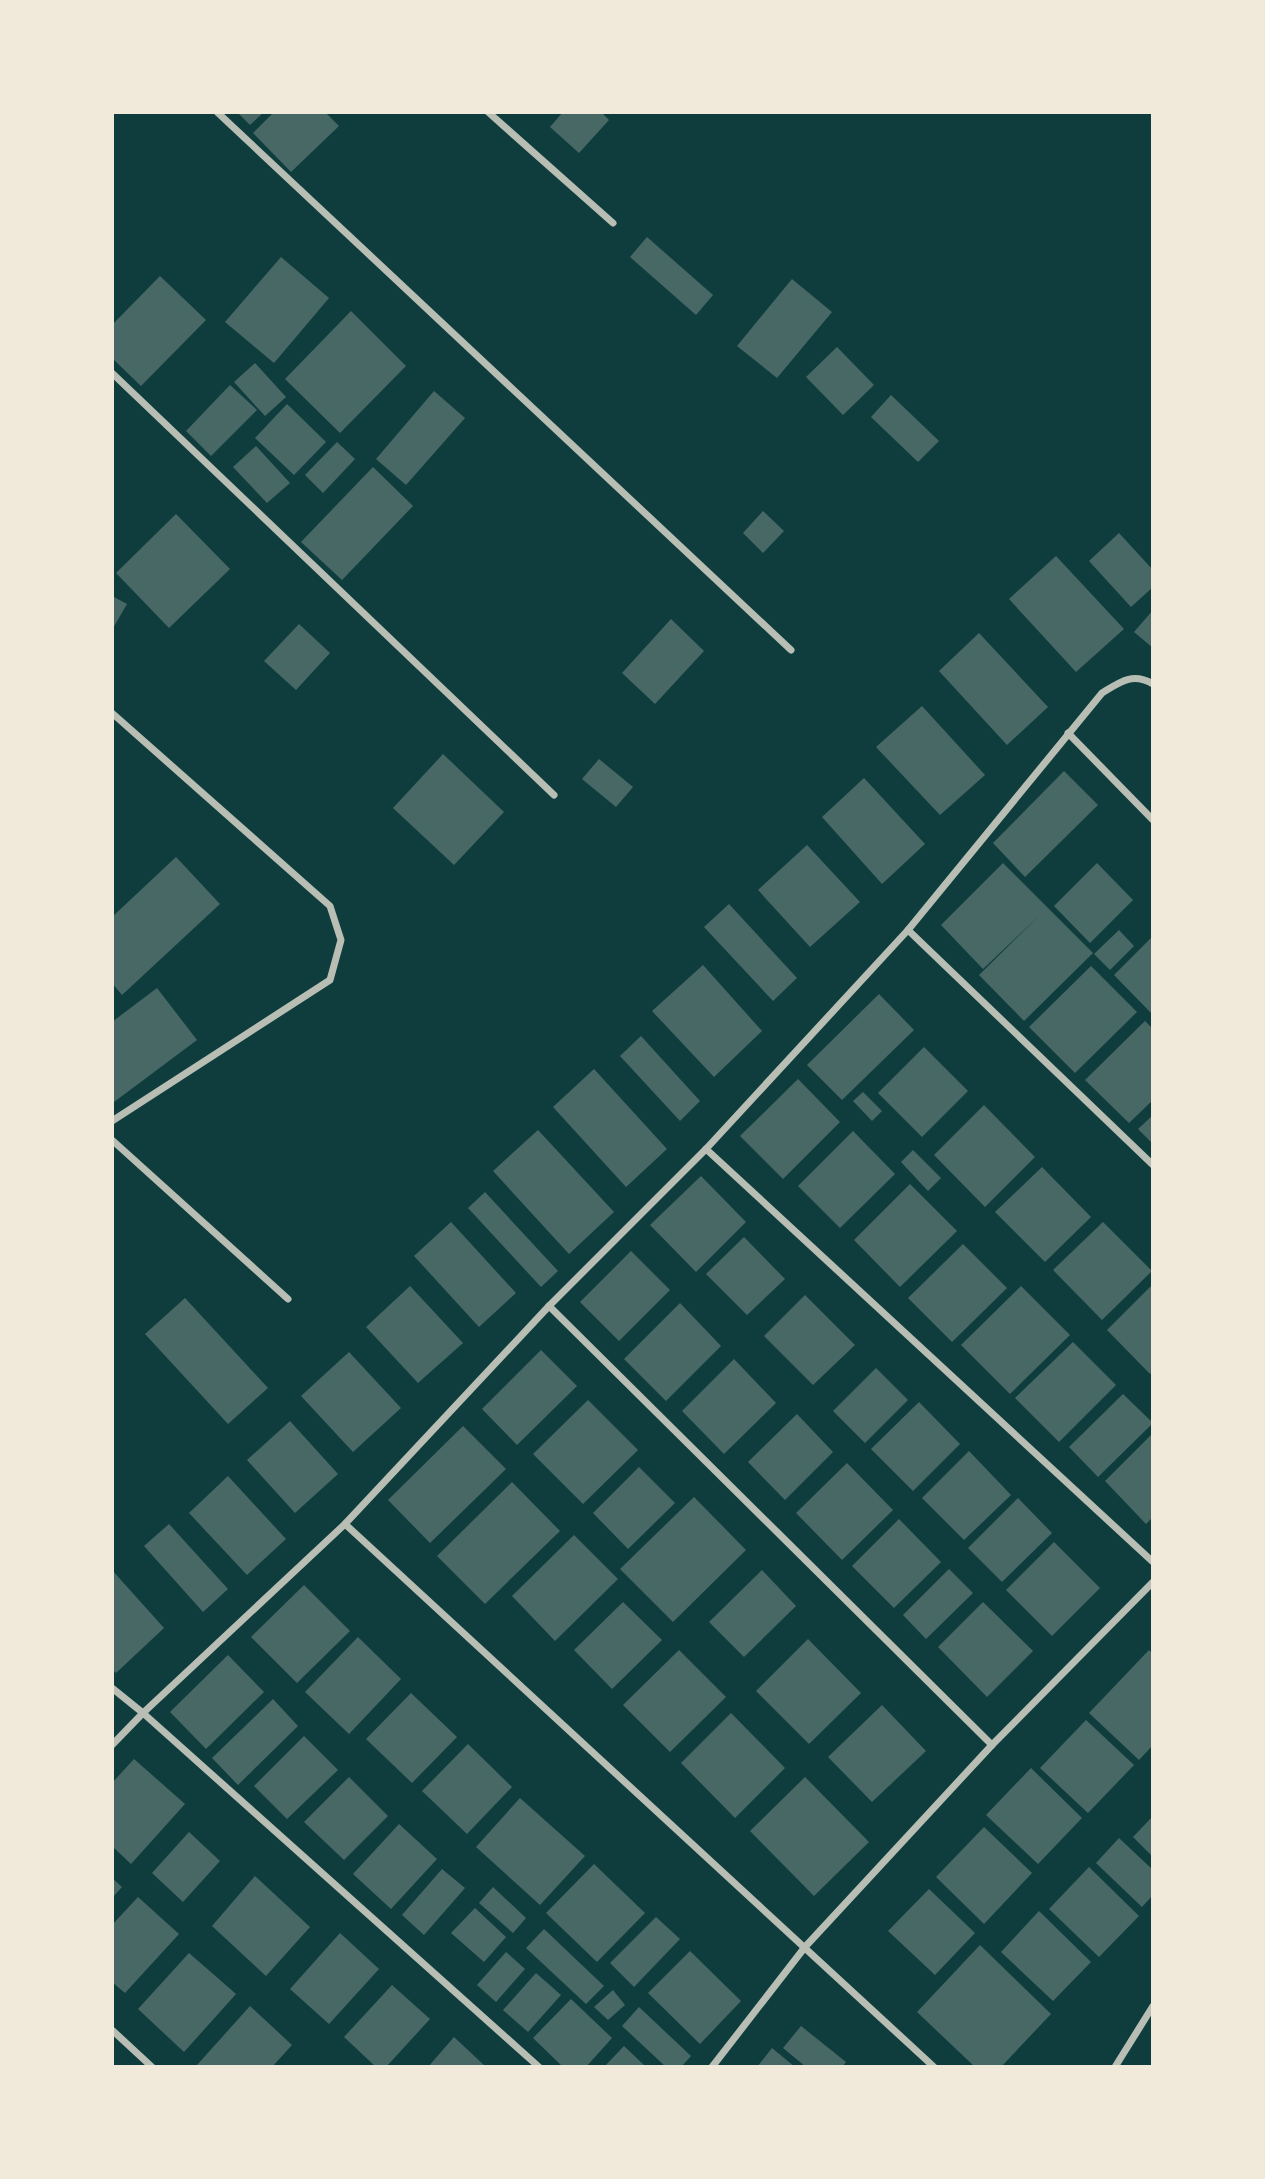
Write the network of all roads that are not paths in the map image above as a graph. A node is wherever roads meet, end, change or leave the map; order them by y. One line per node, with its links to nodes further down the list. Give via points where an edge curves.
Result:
1 (217, 112): 5 (street)
2 (488, 112): 3 (street)
3 (613, 223)
4 (112, 373): 9 (street)
5 (791, 650)
6 (1153, 684): 8 (street, via 1127,678 1102,693)
7 (112, 713): 12 (street, via 330,906 341,940 330,980)
8 (1068, 733): 10 (street); 11 (street)
9 (554, 795)
10 (1153, 820)
11 (908, 930): 14 (street); 15 (street)
12 (112, 1121)
13 (112, 1140): 16 (street)
14 (706, 1149): 17 (street); 19 (street)
15 (1153, 1164)
16 (288, 1299)
17 (549, 1306): 18 (street); 24 (street)
18 (345, 1524): 22 (street); 25 (street)
19 (1153, 1562)
20 (1153, 1582): 24 (street)
21 (112, 1688): 22 (street)
22 (143, 1713): 23 (street); 29 (street)
23 (112, 1745)
24 (992, 1745): 25 (street)
25 (805, 1947): 30 (street); 31 (street)
26 (1153, 2006): 32 (street)
27 (112, 2030): 28 (street)
28 (152, 2067)
29 (539, 2067)
30 (712, 2067)
31 (934, 2067)
32 (1115, 2067)

